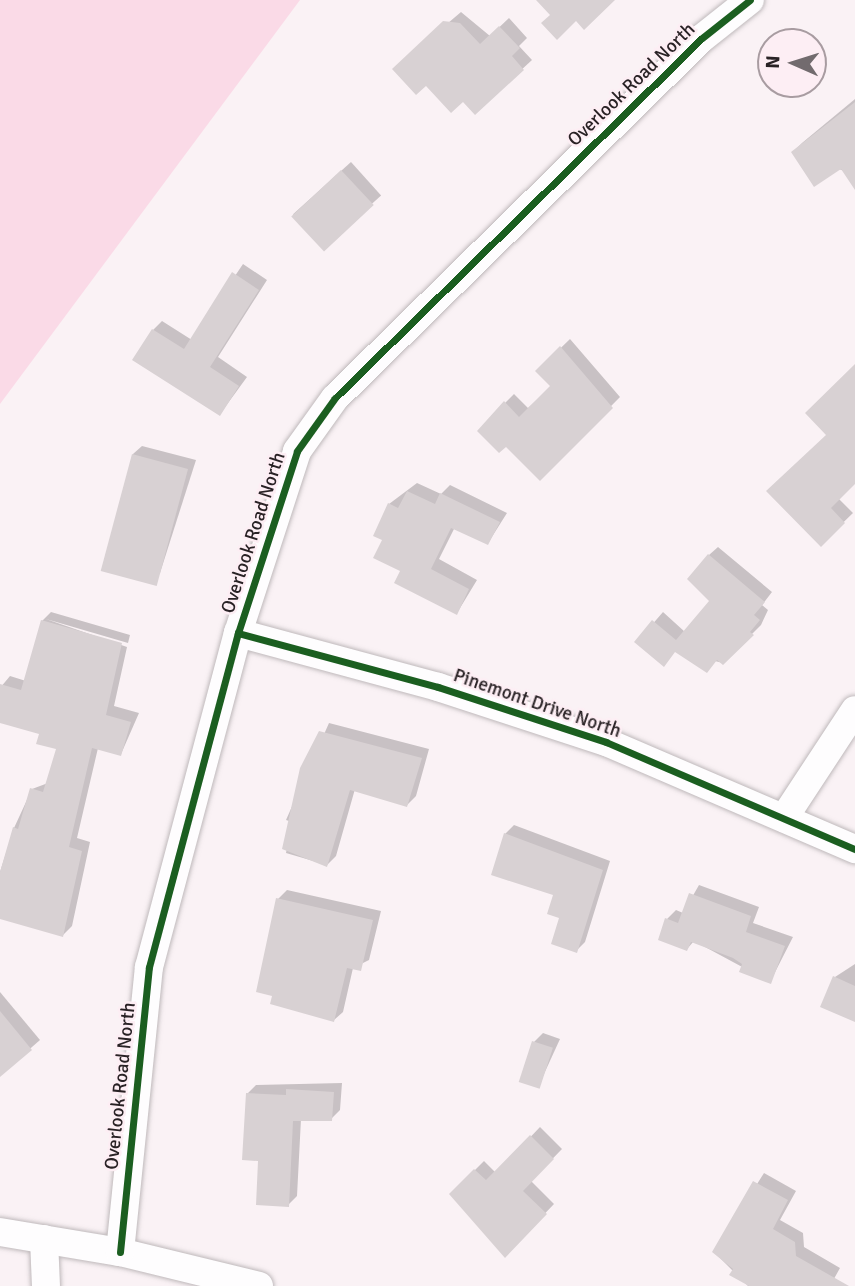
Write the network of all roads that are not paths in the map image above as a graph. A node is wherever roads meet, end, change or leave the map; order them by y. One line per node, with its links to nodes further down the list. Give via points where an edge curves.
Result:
1 (750, 0): 2 (street, Overlook Road North, via 702,38 335,398 297,451)
2 (238, 633): 4 (street, Pinemont Drive North, via 438,687 606,742); 8 (street, Overlook Road North, via 149,967)
3 (855, 710): 4 (street)
4 (784, 818): 5 (street, Pinemont Drive North)
5 (855, 849)
6 (0, 1232): 7 (street)
7 (44, 1239): 8 (street); 9 (street)
8 (120, 1252): 10 (street)
9 (46, 1286)
10 (259, 1286)

